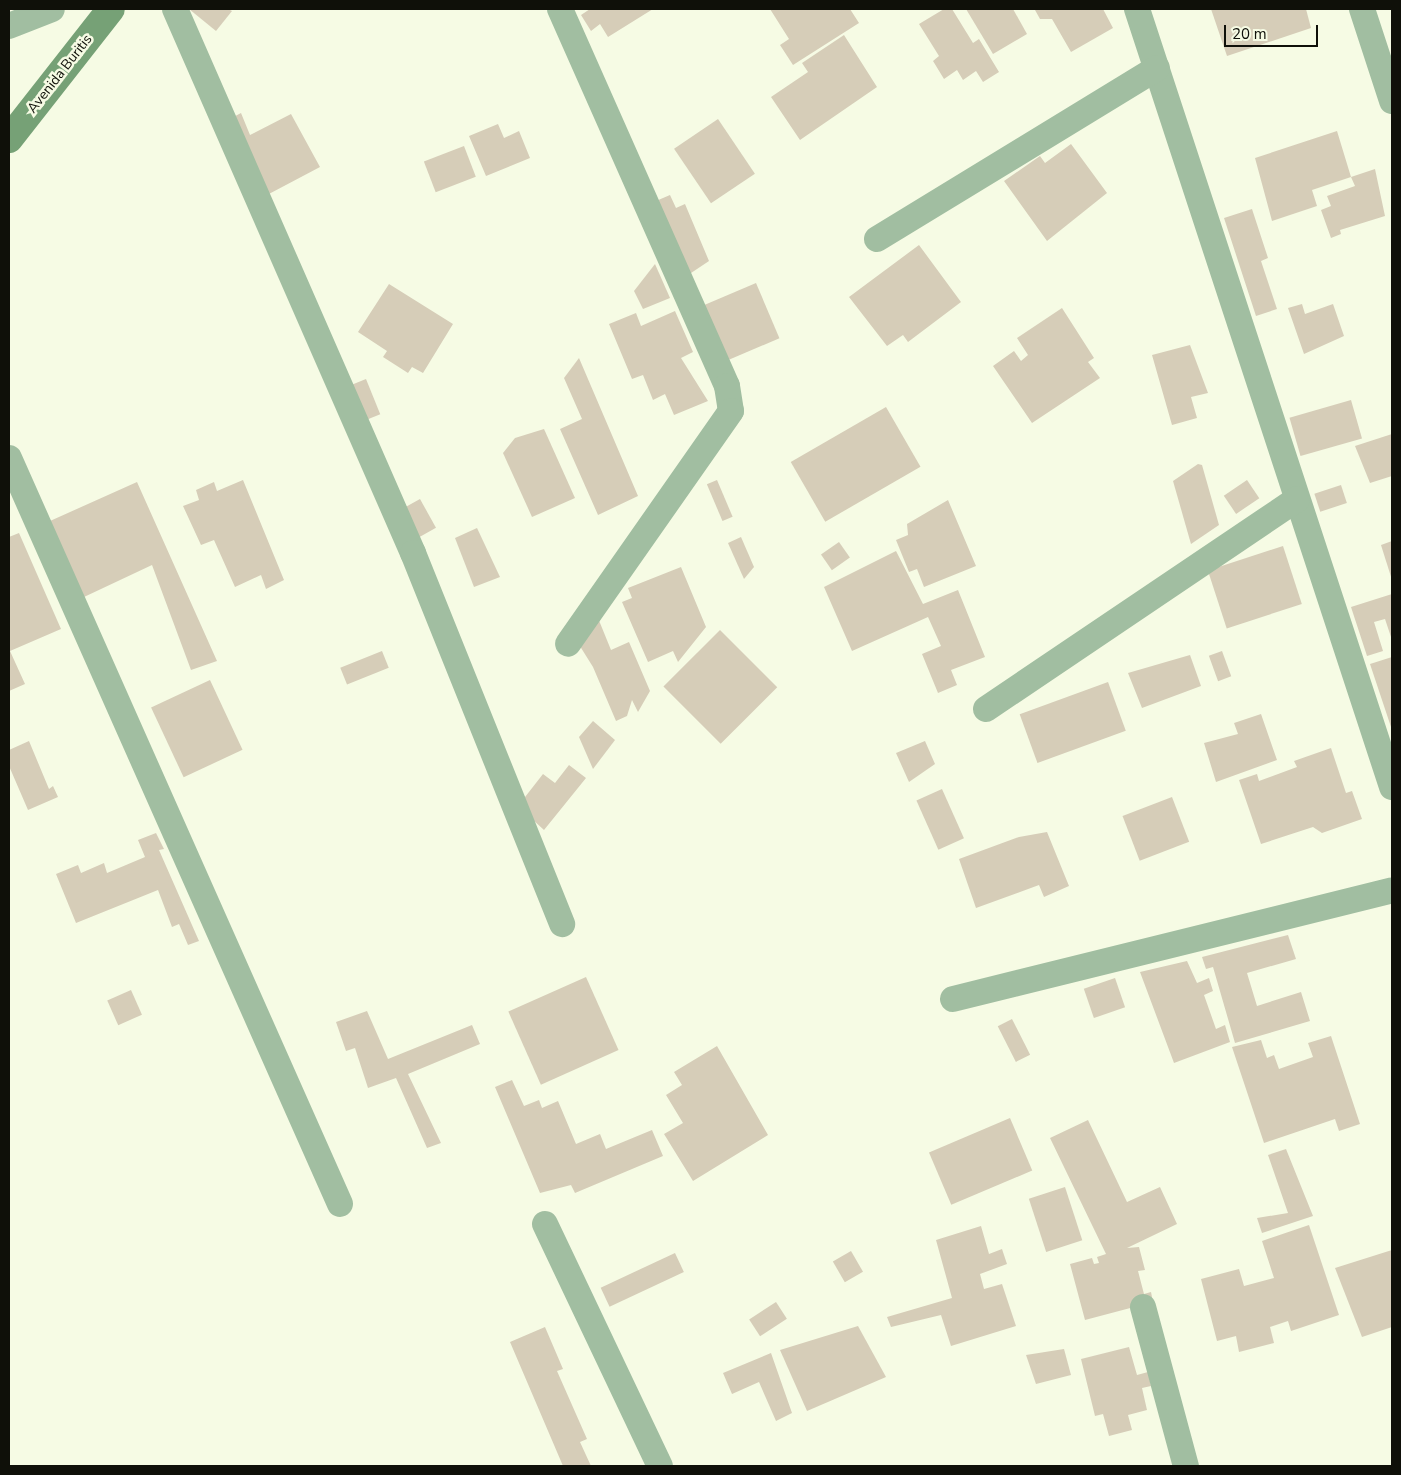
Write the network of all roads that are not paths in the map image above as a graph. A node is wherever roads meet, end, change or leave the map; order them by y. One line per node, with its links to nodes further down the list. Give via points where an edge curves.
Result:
1 (52, 9): 7 (street)
2 (111, 9): 10 (street, Avenida Buritis)
3 (175, 9): 18 (street, via 413,552)
4 (560, 9): 14 (street, via 727,386 731,411)
5 (1137, 9): 8 (street)
6 (1362, 9): 9 (street)
7 (9, 26)
8 (1157, 68): 11 (street); 13 (street)
9 (1392, 102)
10 (9, 138)
11 (877, 240)
12 (9, 458): 20 (street)
13 (1297, 499): 15 (street); 16 (street)
14 (568, 644)
15 (986, 709)
16 (1392, 788)
17 (1392, 890): 19 (street)
18 (562, 924)
19 (953, 999)
20 (340, 1204)
21 (545, 1224): 23 (street)
22 (1144, 1307): 24 (street)
23 (660, 1466)
24 (1186, 1466)

